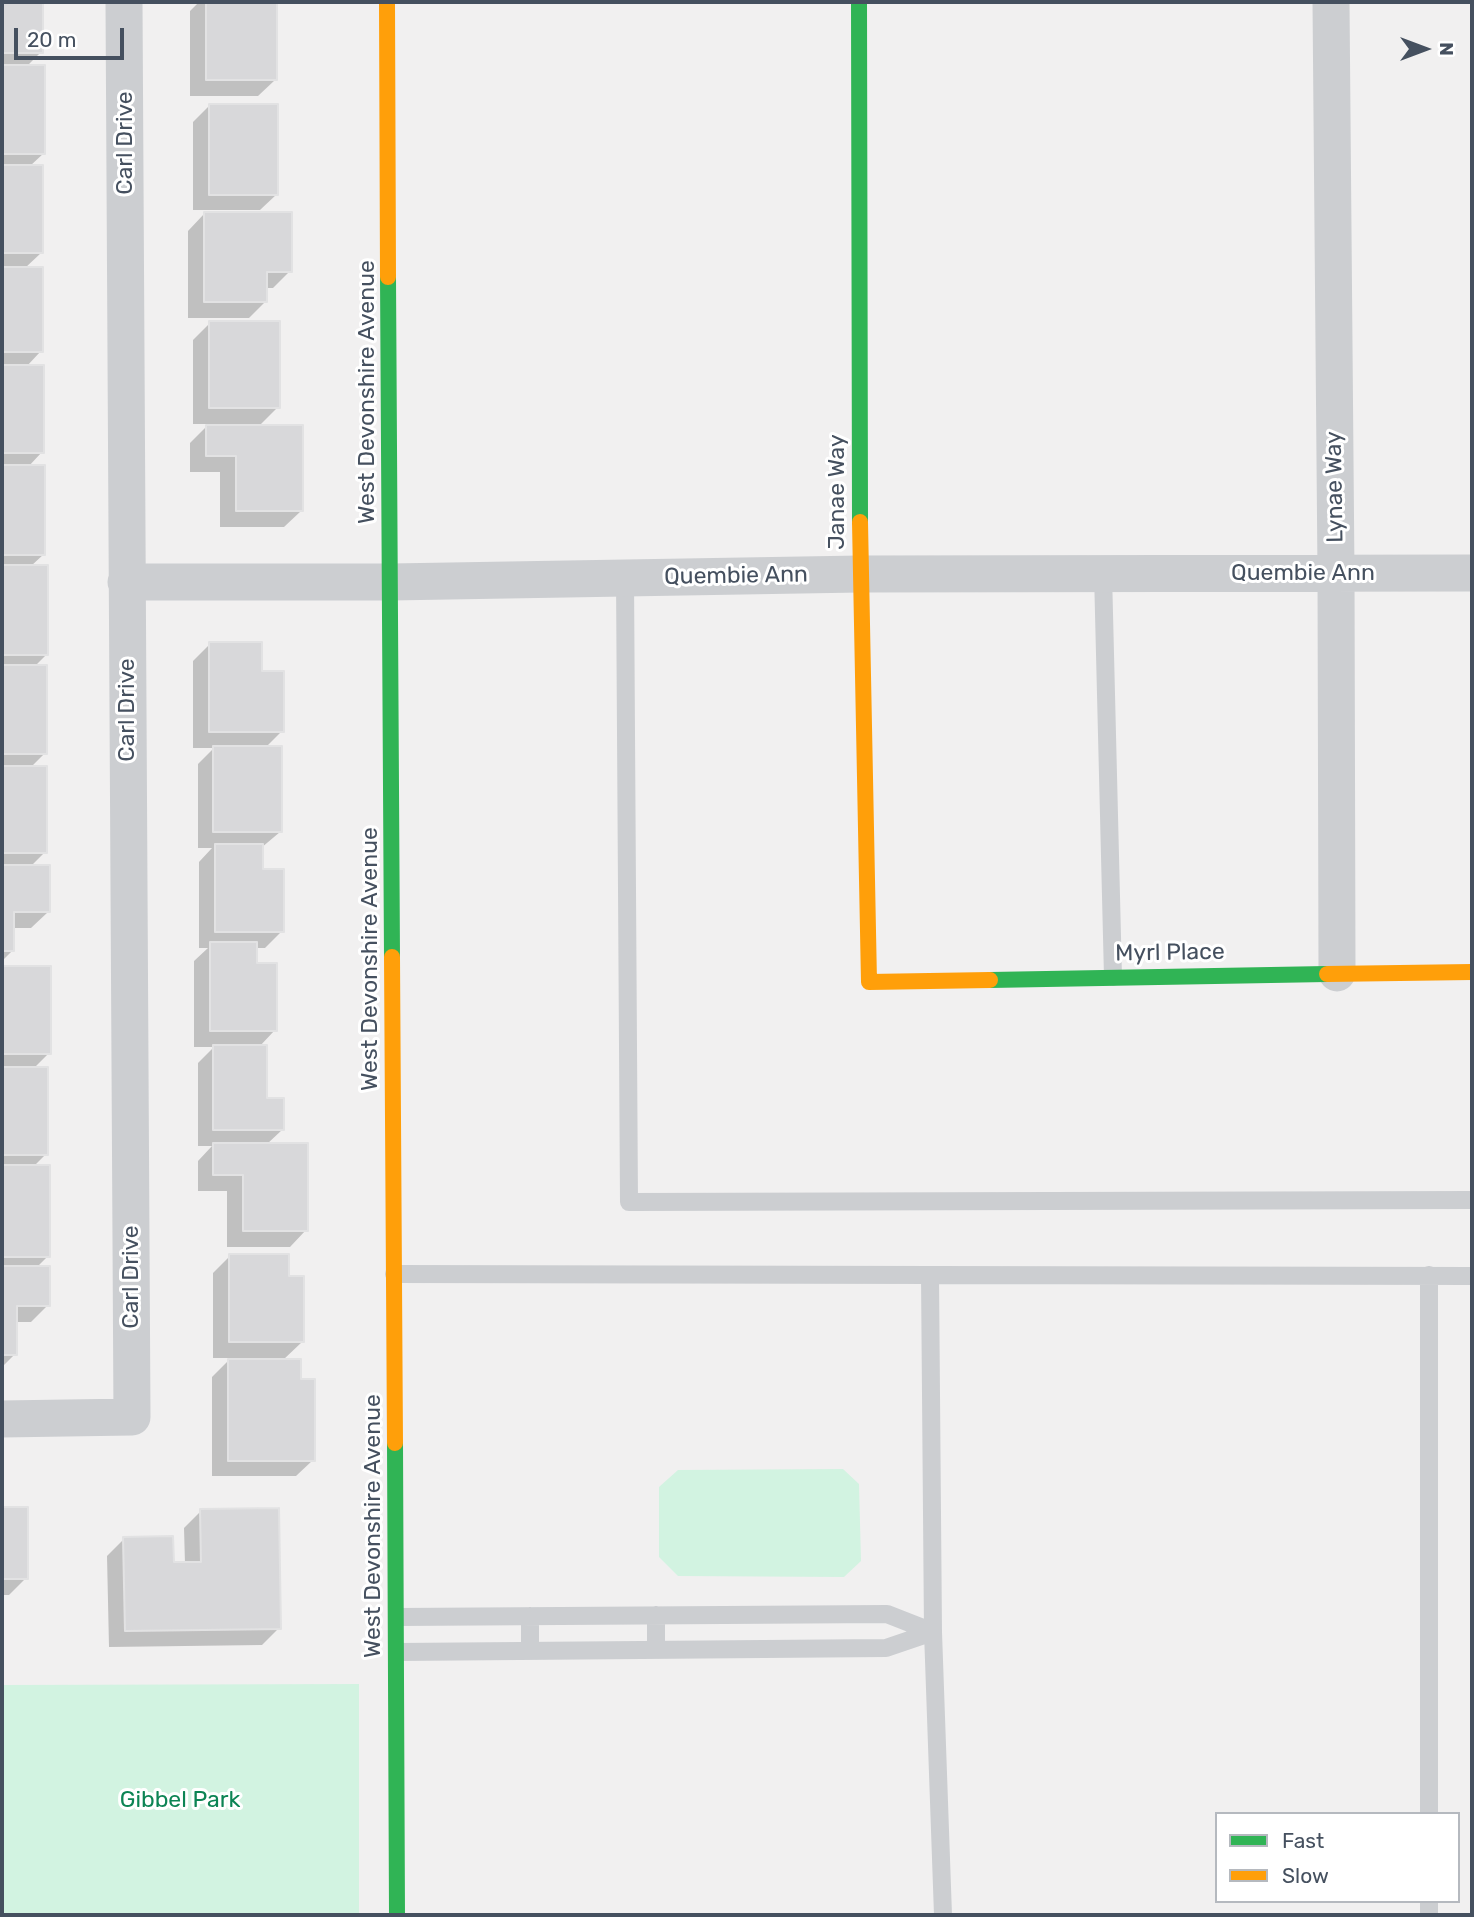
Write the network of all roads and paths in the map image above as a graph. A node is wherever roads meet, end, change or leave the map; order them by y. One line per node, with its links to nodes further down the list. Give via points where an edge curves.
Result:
1 (124, 2): 10 (street, Carl Drive)
2 (387, 2): 11 (street, West Devonshire Avenue)
3 (859, 2): 8 (street, Janae Way)
4 (1331, 2): 6 (street, Lynae Way)
5 (1103, 573): 6 (street, Quembie Ann); 8 (street, Quembie Ann); 14 (lane)
6 (1336, 573): 7 (street, Quembie Ann); 13 (street, Lynae Way)
7 (1472, 573)
8 (860, 574): 9 (street, Quembie Ann); 15 (street, Janae Way)
9 (625, 577): 11 (street, Quembie Ann); 16 (lane, via 629,1202)
10 (126, 582): 11 (street, Quembie Ann); 21 (street, Carl Drive, via 132,1418)
11 (391, 582): 17 (street, West Devonshire Avenue)
12 (1472, 972): 13 (street, Myrl Place)
13 (1337, 973): 14 (street, Myrl Place)
14 (1113, 977): 15 (street, Myrl Place)
15 (869, 982)
16 (1472, 1200)
17 (394, 1275): 18 (lane); 24 (street, West Devonshire Avenue)
18 (930, 1275): 19 (lane); 25 (lane)
19 (1429, 1276): 20 (lane); 29 (lane)
20 (1472, 1276)
21 (2, 1419)
22 (656, 1615): 23 (lane); 25 (lane, via 887,1614); 26 (lane)
23 (530, 1616): 24 (lane); 27 (lane)
24 (397, 1617): 28 (street, West Devonshire Avenue)
25 (933, 1632): 26 (lane, via 886,1648); 31 (lane)
26 (656, 1650): 27 (lane)
27 (530, 1651): 28 (lane)
28 (397, 1652): 30 (street, West Devonshire Avenue)
29 (1429, 1812)
30 (397, 1915)
31 (943, 1915)

